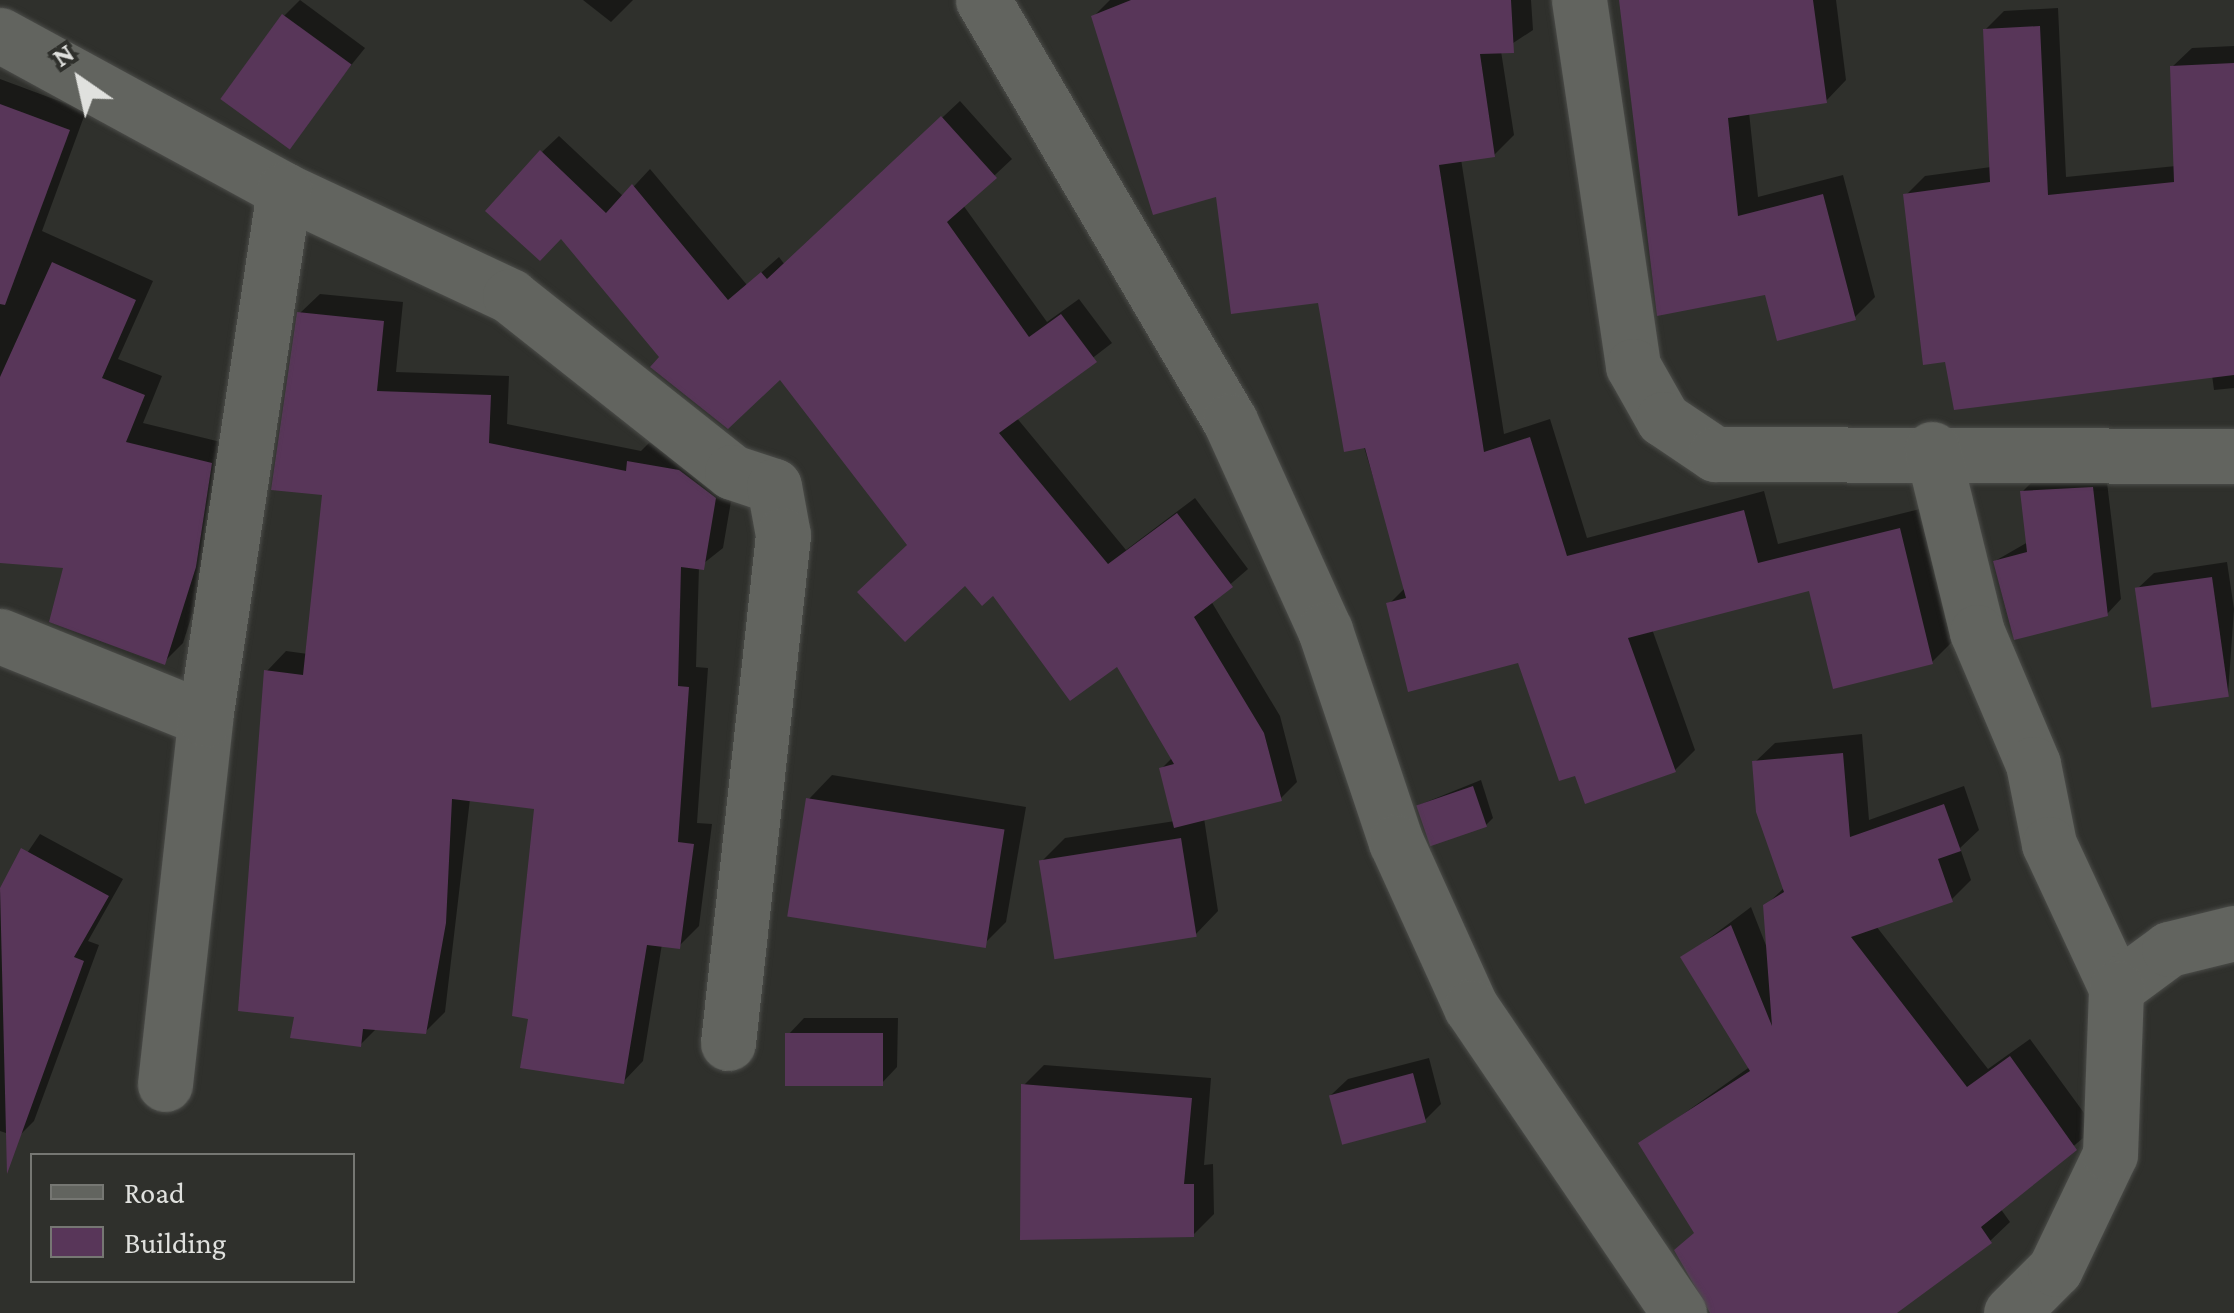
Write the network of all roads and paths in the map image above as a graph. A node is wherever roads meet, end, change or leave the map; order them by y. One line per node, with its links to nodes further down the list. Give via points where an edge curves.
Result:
1 (983, 0): 13 (street, via 1230,422 1325,630 1396,842 1471,1008)
2 (1579, 0): 5 (street, via 1633,366 1663,419 1715,454)
3 (0, 36): 4 (street)
4 (284, 190): 8 (street); 11 (street, via 510,296 732,472 774,486 783,535)
5 (1932, 449): 6 (street); 10 (street, via 1977,632 2033,764 2050,844)
6 (2234, 456)
7 (0, 636): 8 (street)
8 (205, 719): 12 (street)
9 (2234, 933): 10 (street, via 2169,949)
10 (2116, 988): 14 (street, via 2110,1154 2054,1270)
11 (728, 1043)
12 (165, 1084)
13 (1679, 1313)
14 (2011, 1313)

